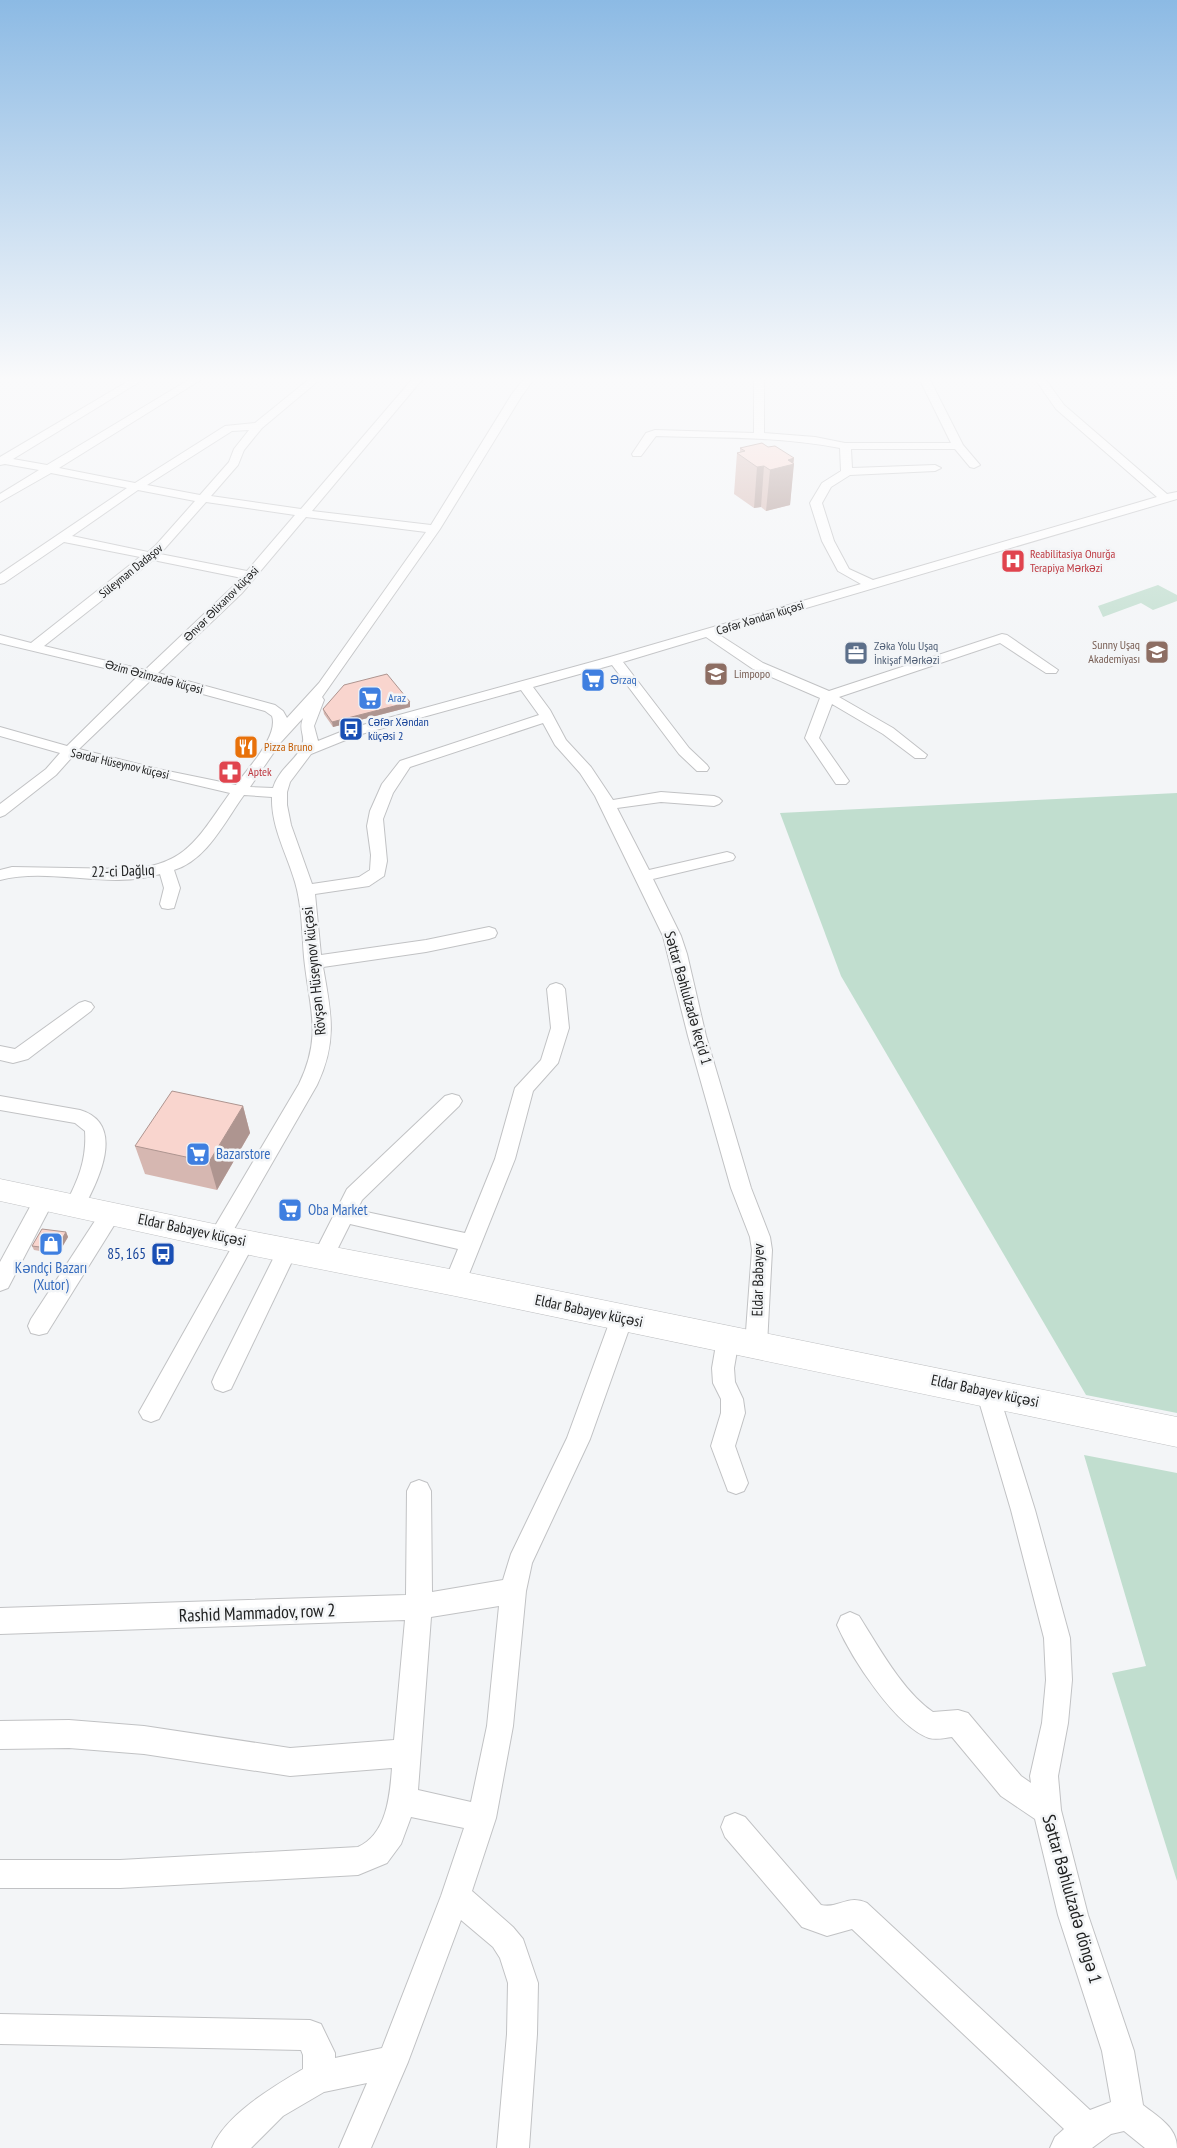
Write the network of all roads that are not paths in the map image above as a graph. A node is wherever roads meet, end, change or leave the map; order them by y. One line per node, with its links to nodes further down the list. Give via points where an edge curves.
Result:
1 (37, 476): 11 (street)
2 (88, 476): 9 (street)
3 (153, 476): 9 (street)
4 (222, 476): 12 (street, Süleyman Dadaşov)
5 (335, 476): 13 (street, Ənvər Əlixanov küçəsi)
6 (467, 476): 14 (street)
7 (840, 476): 19 (street, via 826,485 816,503 828,541 844,571)
8 (1145, 476): 10 (street)
9 (136, 487): 12 (street); 15 (street)
10 (1171, 497): 19 (street, Cəfər Xəndan küçəsi)
11 (0, 499)
12 (202, 499): 13 (street); 16 (street, Süleyman Dadaşov)
13 (303, 514): 14 (street); 17 (street, Ənvər Əlixanov küçəsi)
14 (434, 529): 27 (street)
15 (62, 538): 16 (street); 18 (street)
16 (152, 555): 17 (street); 22 (street, Süleyman Dadaşov)
17 (251, 576): 25 (street, Ənvər Əlixanov küçəsi)
18 (0, 580)
19 (871, 584): 20 (street, Cəfər Xəndan küçəsi)
20 (708, 633): 23 (street, Cəfər Xəndan küçəsi); 28 (street, via 758,666)
21 (0, 639): 22 (street, Əzim Əzimzadə küçəsi)
22 (34, 647): 25 (street, Əzim Əzimzadə küçəsi)
23 (615, 660): 26 (street, Cəfər Xəndan küçəsi); 37 (street, via 684,751)
24 (1051, 670): 28 (street, via 1002,638)
25 (149, 675): 33 (street, Əzim Əzimzadə küçəsi, via 276,711 282,724); 35 (street, Ənvər Əlixanov küçəsi)
26 (524, 684): 29 (street, Səttar Bəhlulzadə keçid 1); 32 (street, Cəfər Xəndan küçəsi)
27 (324, 686): 31 (street, via 310,714 306,726); 33 (street, 22-ci Dağlıq)
28 (828, 696): 36 (street, via 888,731); 38 (street, via 812,738)
29 (547, 717): 42 (street, Səttar Bəhlulzadə keçid 1, via 560,742 586,770); 48 (street, via 405,764 394,776 375,820 378,872 363,882)
30 (0, 731): 35 (street, Sərdar Hüseynov küçəsi)
31 (308, 732): 32 (street); 33 (street, via 290,732); 34 (street, via 311,741)
32 (341, 736): 34 (street)
33 (276, 739): 39 (street, 22-ci Dağlıq)
34 (307, 751): 40 (street, via 288,770)
35 (70, 752): 39 (street, Sərdar Hüseynov küçəsi); 43 (street, Ənvər Əlixanov küçəsi, via 51,772)
36 (920, 755)
37 (702, 768)
38 (841, 781)
39 (241, 791): 40 (street, Sərdar Hüseynov küçəsi); 45 (street, 22-ci Dağlıq, via 199,847)
40 (279, 798): 48 (street, Rövşən Hüseynov küçəsi, via 286,837)
41 (714, 801): 42 (street, via 661,797)
42 (608, 805): 47 (street, Səttar Bəhlulzadə keçid 1)
43 (0, 812)
44 (726, 857): 47 (street)
45 (166, 869): 46 (street, 22-ci Dağlıq, via 128,874 36,871); 49 (street, via 172,888)
46 (0, 875)
47 (644, 876): 57 (street, Səttar Bəhlulzadə keçid 1, via 678,954)
48 (306, 890): 51 (street, Rövşən Hüseynov küçəsi)
49 (168, 904)
50 (489, 933): 51 (street, via 426,946)
51 (314, 962): 63 (street, Rövşən Hüseynov küçəsi, via 322,1018 320,1061)
52 (556, 989): 64 (street, via 560,1028 549,1063 524,1088 505,1159)
53 (85, 1007): 54 (street, via 21,1054)
54 (0, 1054)
55 (452, 1101): 62 (street, via 354,1195)
56 (0, 1103): 60 (street, via 80,1117 94,1128 97,1144 92,1172)
57 (741, 1188): 71 (street, Eldar Babayev, via 762,1250)
58 (0, 1190): 59 (street, Eldar Babayev küçəsi)
59 (44, 1200): 60 (street, Eldar Babayev küçəsi); 67 (street)
60 (74, 1206): 61 (street, Eldar Babayev küçəsi)
61 (112, 1213): 63 (street, Eldar Babayev küçəsi); 70 (street)
62 (344, 1215): 64 (street); 66 (street)
63 (232, 1239): 65 (street, Eldar Babayev küçəsi); 74 (street, Rövşən Hüseynov küçəsi)
64 (471, 1243): 68 (street)
65 (288, 1249): 66 (street, Eldar Babayev küçəsi); 72 (street)
66 (324, 1256): 68 (street, Eldar Babayev küçəsi)
67 (0, 1281)
68 (455, 1283): 69 (street, Eldar Babayev küçəsi)
69 (622, 1318): 71 (street, Eldar Babayev küçəsi); 78 (street, via 592,1405 520,1562)
70 (39, 1326)
71 (742, 1342): 73 (street, Eldar Babayev küçəsi); 76 (street, Eldar Babayev, via 722,1368 733,1413 723,1446)
72 (223, 1382)
73 (987, 1391): 75 (street, Eldar Babayev küçəsi); 85 (street, Səttar Bəhlulzadə döngə 1, via 1057,1638 1059,1680 1055,1723 1044,1776)
74 (151, 1412)
75 (1177, 1432)
76 (736, 1483)
77 (419, 1492): 79 (street)
78 (513, 1591): 79 (street, Rashid Mammadov, row 2); 86 (street, via 500,1726)
79 (418, 1607): 80 (street, Rashid Mammadov, row 2); 83 (street)
80 (0, 1620)
81 (850, 1625): 85 (street, via 885,1681 923,1721 933,1726 945,1722 958,1723 1011,1786)
82 (0, 1735): 83 (street, via 70,1734 144,1740 290,1762)
83 (407, 1753): 84 (street)
84 (403, 1801): 86 (street); 88 (street, via 391,1834 377,1853 358,1860 120,1874)
85 (1047, 1810): 93 (street, Səttar Bəhlulzadə döngə 1, via 1073,1915 1118,2051)
86 (482, 1818): 89 (street)
87 (735, 1827): 94 (street, via 812,1917 826,1921 857,1913)
88 (0, 1874)
89 (456, 1896): 91 (street); 97 (street, via 503,1936 512,1950 523,1983)
90 (0, 2029): 92 (street, via 310,2035 319,2053)
91 (392, 2062): 92 (street); 96 (street)
92 (319, 2077): 95 (street, via 272,2105)
93 (1129, 2114): 94 (street, via 1104,2119); 98 (street, via 1158,2138)
94 (1077, 2139)
95 (228, 2148)
96 (355, 2148)
97 (512, 2148)
98 (1164, 2148)

